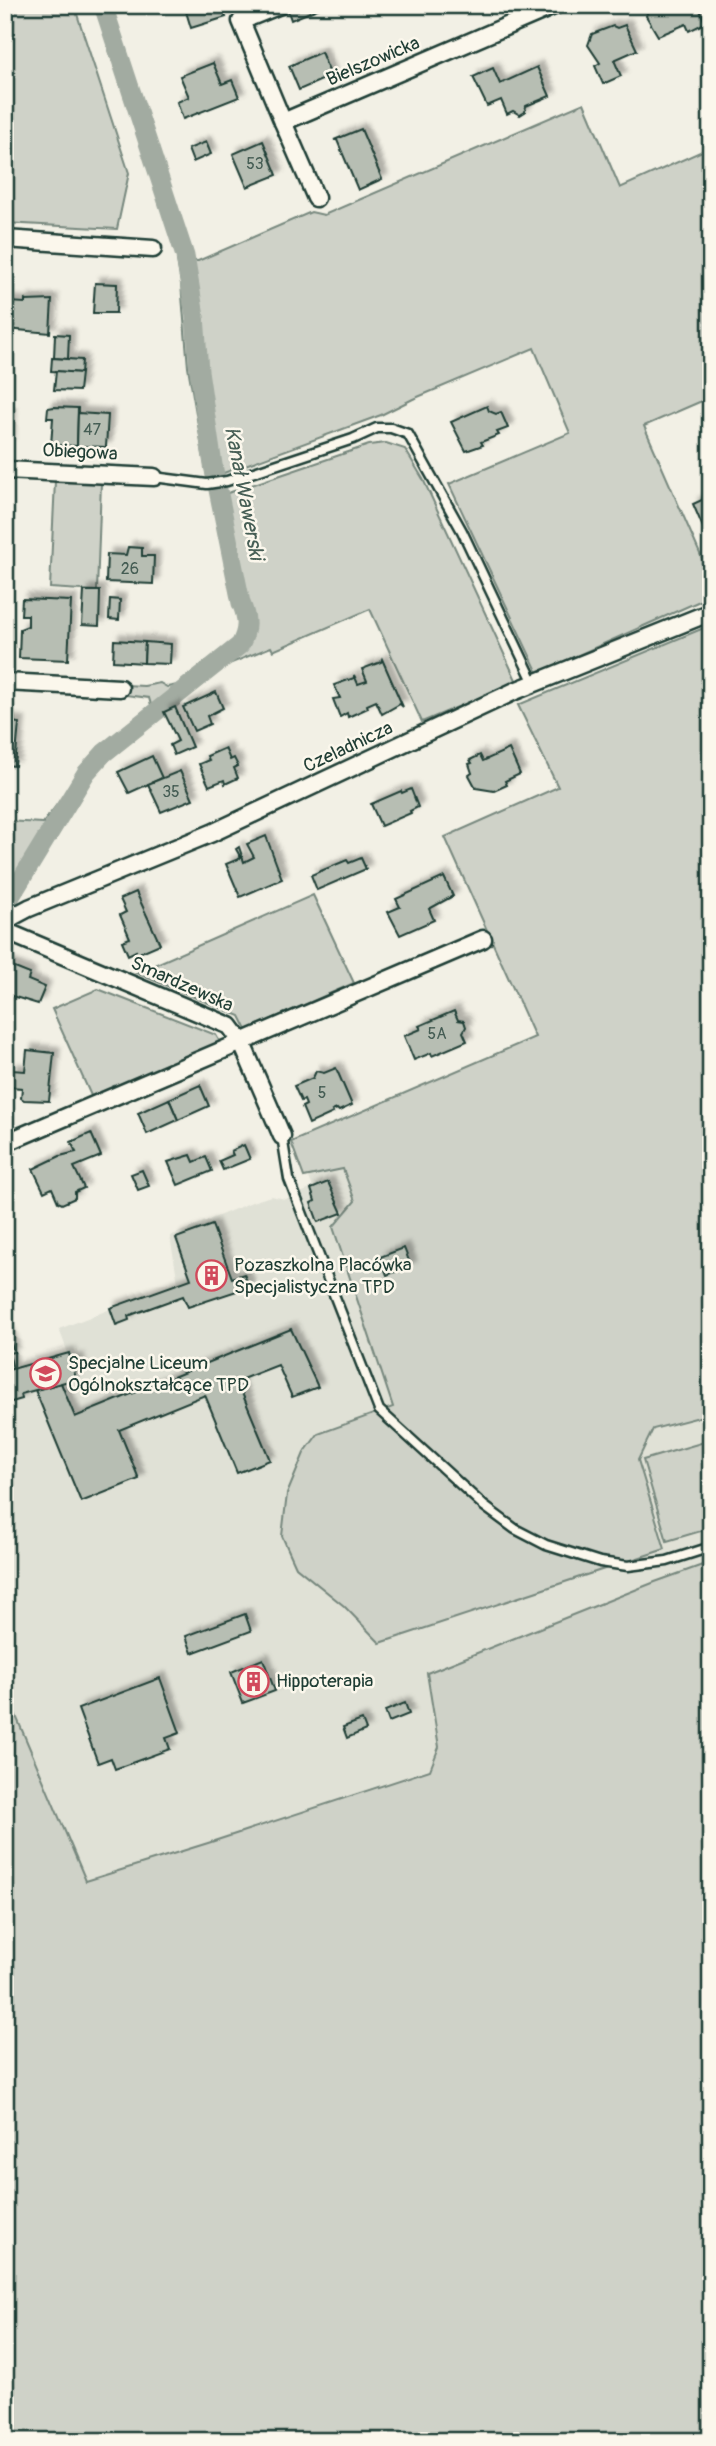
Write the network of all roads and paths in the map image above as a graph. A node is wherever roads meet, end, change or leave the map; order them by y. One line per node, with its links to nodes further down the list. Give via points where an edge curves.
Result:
1 (280, 5): 3 (street, via 241,20)
2 (556, 5): 3 (street, Bielszowicka)
3 (283, 122): 4 (street)
4 (316, 198)
5 (5, 239): 6 (street)
6 (153, 248)
7 (5, 470): 8 (street, Obiegowa)
8 (153, 477): 11 (lane, via 207,484 227,481 377,428 408,434 462,531)
9 (711, 612): 11 (street, Czeladnicza)
10 (5, 682): 12 (street)
11 (535, 685): 13 (street, Czeladnicza, via 212,832 29,908)
12 (120, 688)
13 (5, 925)
14 (5, 931): 16 (street, Smardzewska, via 230,1026)
15 (483, 939): 16 (street)
16 (241, 1041): 17 (street, Smardzewska); 18 (street)
17 (282, 1136): 19 (lane, via 289,1179 379,1410 484,1506 546,1545 628,1566 667,1562)
18 (5, 1143)
19 (711, 1547)

